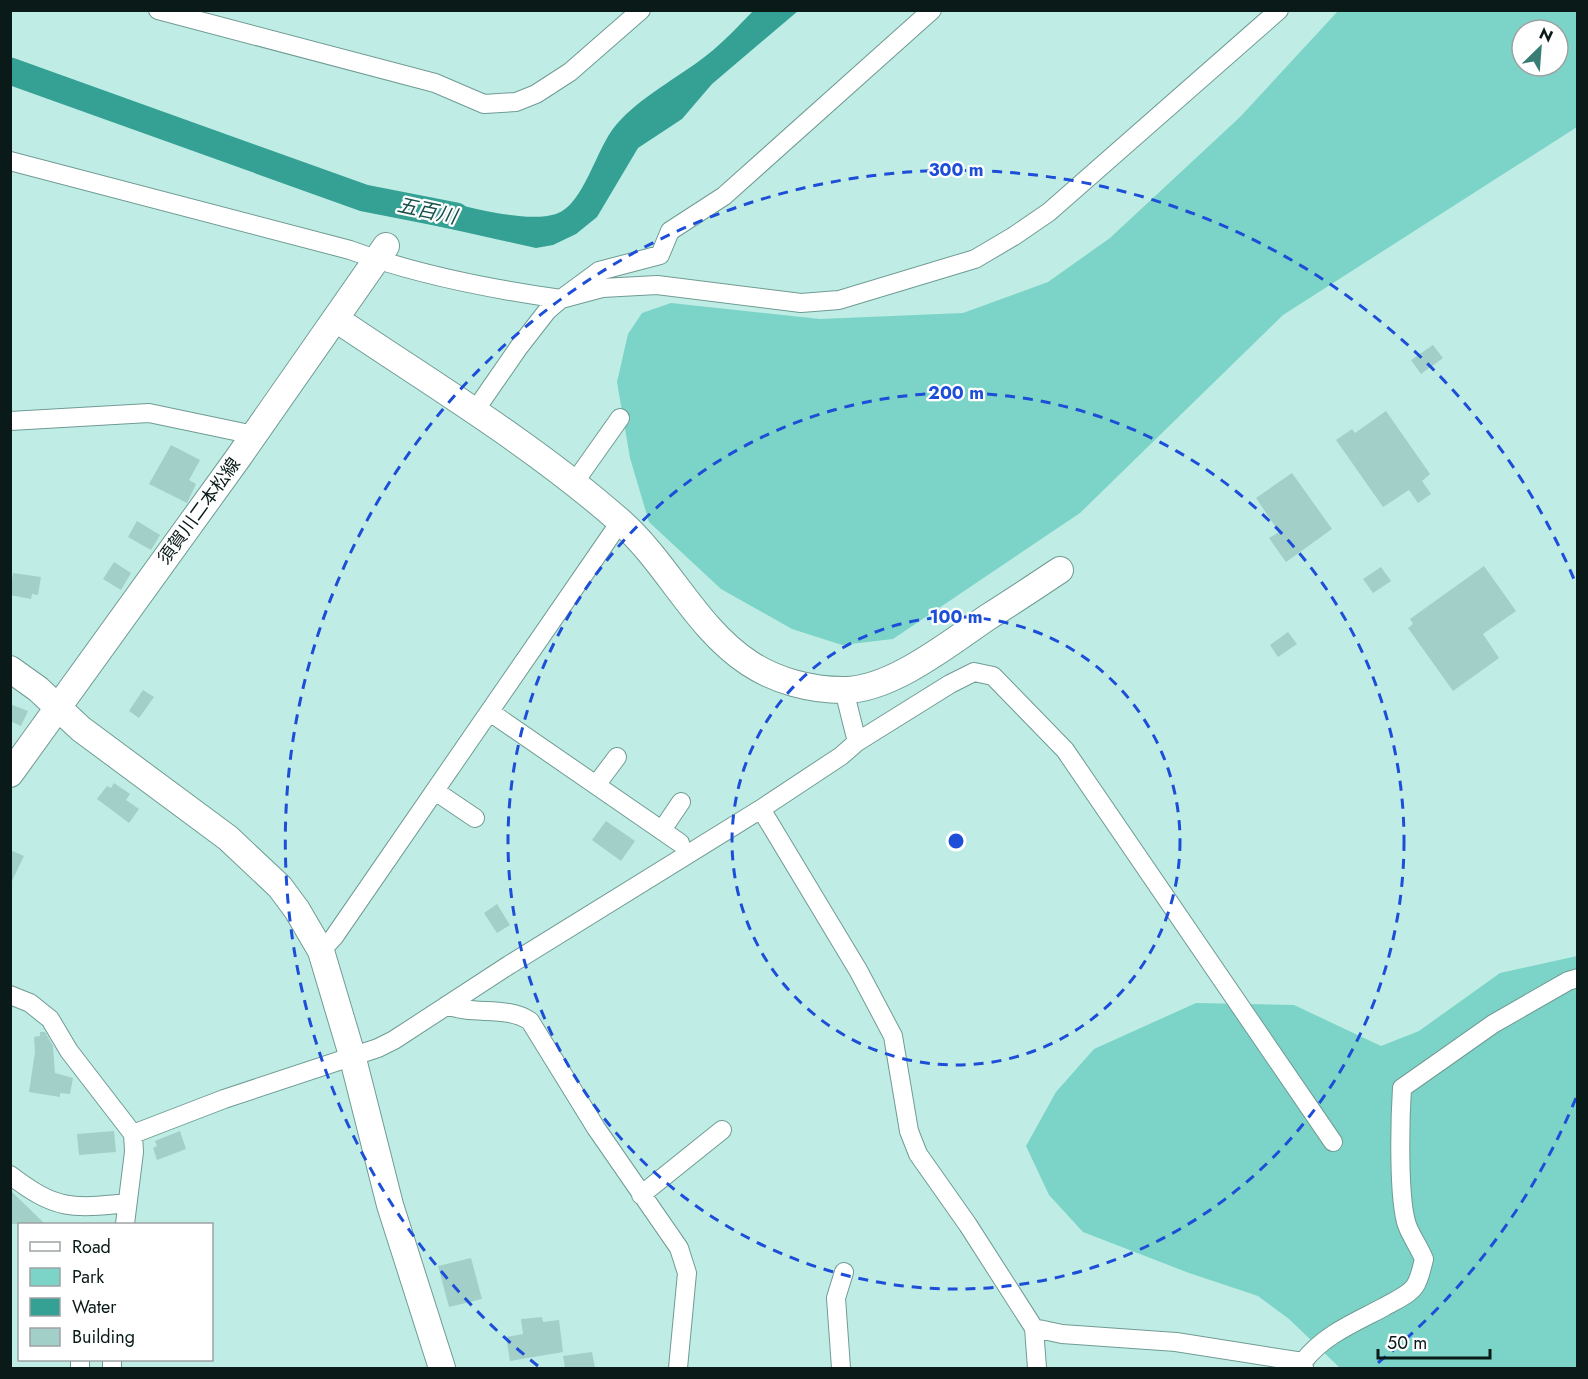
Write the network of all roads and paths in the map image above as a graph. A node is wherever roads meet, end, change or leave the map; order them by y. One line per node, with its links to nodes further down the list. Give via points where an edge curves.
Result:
1 (158, 10): 2 (street, via 435,83 484,104 516,102 536,94 570,72)
2 (641, 10)
3 (932, 10): 7 (street, via 724,196 670,231 660,255 599,271)
4 (1279, 10): 7 (street, via 1049,212 975,259 839,300 801,303 657,285 602,288)
5 (10, 161): 6 (street, via 350,250)
6 (381, 253): 7 (street, via 506,292); 8 (street, 須賀川二本松線)
7 (561, 299): 9 (street, via 519,346)
8 (336, 319): 9 (street); 12 (street, 須賀川二本松線)
9 (474, 412): 13 (street)
10 (620, 418): 13 (street)
11 (10, 421): 12 (street, via 149,413)
12 (254, 435): 18 (street, 須賀川二本松線)
13 (574, 483): 14 (street)
14 (620, 522): 17 (street, via 643,543 723,642 748,662 784,681); 19 (street)
15 (1060, 570): 17 (street, via 915,666 867,686)
16 (10, 669): 18 (street)
17 (844, 690): 20 (street)
18 (57, 707): 22 (street, 須賀川二本松線); 30 (street, via 260,867 280,887)
19 (490, 712): 23 (street); 24 (street)
20 (857, 742): 26 (street); 37 (street, via 974,672 993,676 1065,750)
21 (617, 757): 23 (street)
22 (10, 774)
23 (596, 785): 28 (street)
24 (435, 791): 27 (street); 30 (street)
25 (681, 802): 28 (street)
26 (761, 809): 33 (street); 43 (street, via 893,1036 909,1131 918,1154)
27 (475, 818)
28 (662, 830): 29 (street)
29 (680, 843)
30 (321, 951): 34 (street)
31 (1578, 978): 44 (street, via 1493,1024 1402,1088 1404,1198 1407,1226 1424,1259 1420,1275 1415,1287 1400,1299 1330,1336 1313,1349)
32 (10, 995): 36 (street, via 30,1003 50,1019 69,1051)
33 (447, 1005): 34 (street, via 394,1040); 39 (street, via 458,1010 514,1013 530,1021)
34 (352, 1055): 36 (street); 45 (street, via 390,1205)
35 (722, 1130): 39 (street)
36 (133, 1134): 40 (street)
37 (1333, 1142)
38 (10, 1175): 40 (street, via 38,1196 67,1206)
39 (641, 1195): 46 (street, via 678,1248 687,1273)
40 (127, 1203): 41 (street)
41 (125, 1223)
42 (844, 1272): 47 (street, via 836,1299)
43 (1034, 1328): 44 (street, via 1062,1334 1176,1342); 48 (street)
44 (1303, 1365)
45 (442, 1368)
46 (678, 1368)
47 (841, 1368)
48 (1037, 1368)

